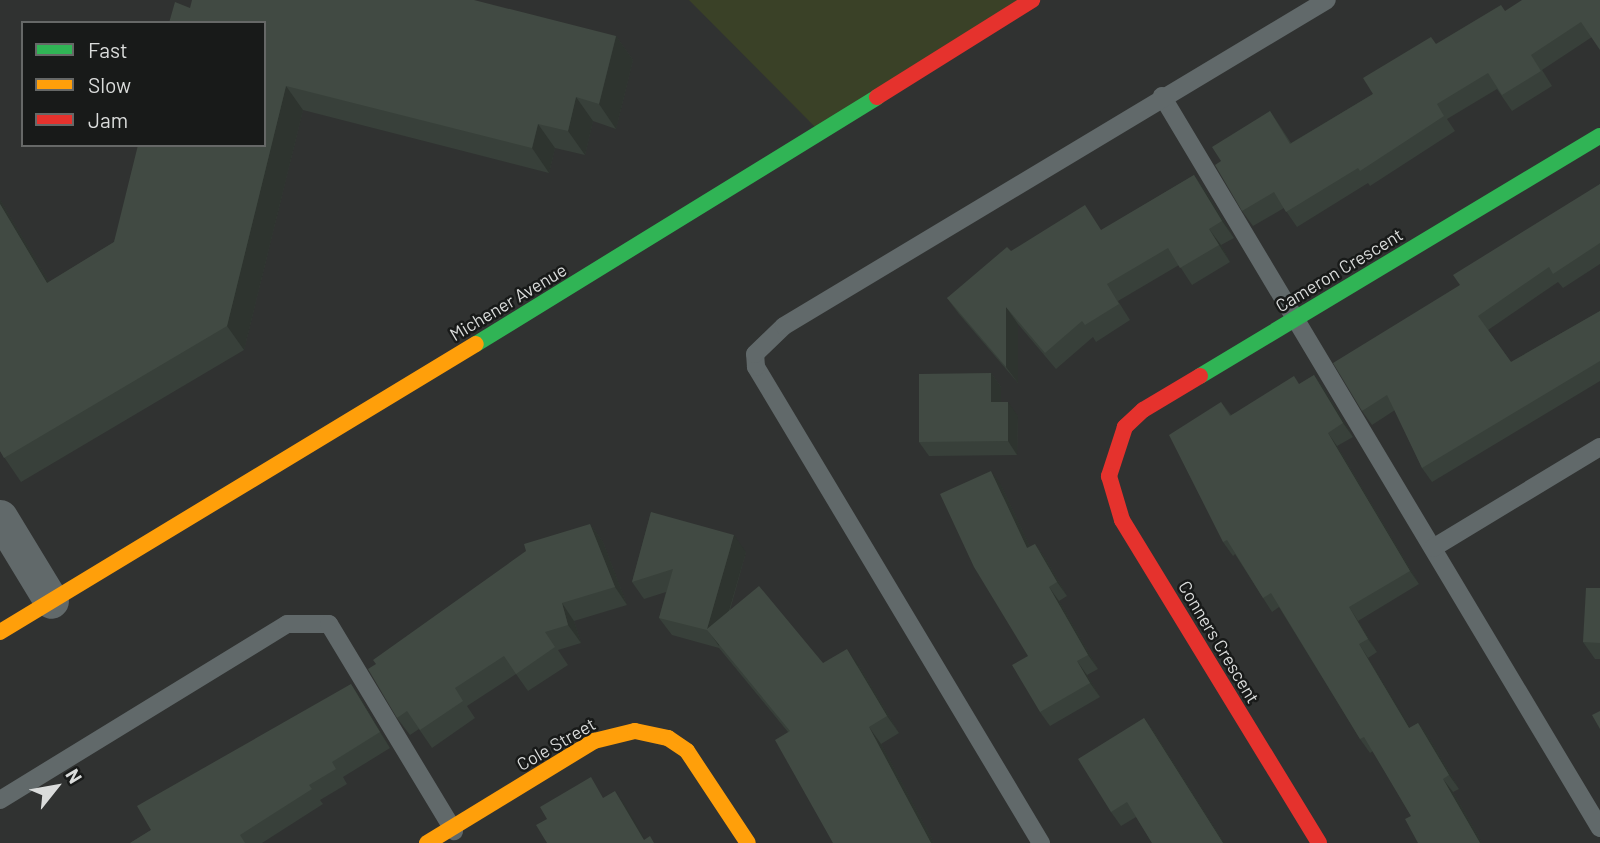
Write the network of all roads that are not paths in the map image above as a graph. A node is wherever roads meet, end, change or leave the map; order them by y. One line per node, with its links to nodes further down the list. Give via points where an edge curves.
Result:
1 (1032, 0): 10 (street, Michener Avenue, via 708,203)
2 (1327, 0): 3 (lane)
3 (1162, 96): 5 (lane); 17 (lane, via 784,326 755,354 756,368)
4 (1600, 136): 5 (street, Cameron Crescent)
5 (1294, 320): 7 (street, Cameron Crescent, via 1143,410 1125,427); 9 (lane)
6 (1600, 447): 9 (lane)
7 (1114, 453): 18 (street, Conners Crescent, via 1109,476 1122,520)
8 (0, 517): 10 (street)
9 (1433, 548): 13 (lane)
10 (51, 601): 11 (street, Michener Avenue)
11 (0, 632)
12 (0, 800): 14 (lane, via 287,624 329,624)
13 (1600, 828)
14 (456, 836): 15 (street, Cole Street); 16 (street, Cole Street, via 594,741 635,731 668,738 687,751)
15 (427, 843)
16 (748, 843)
17 (1041, 843)
18 (1318, 843)

